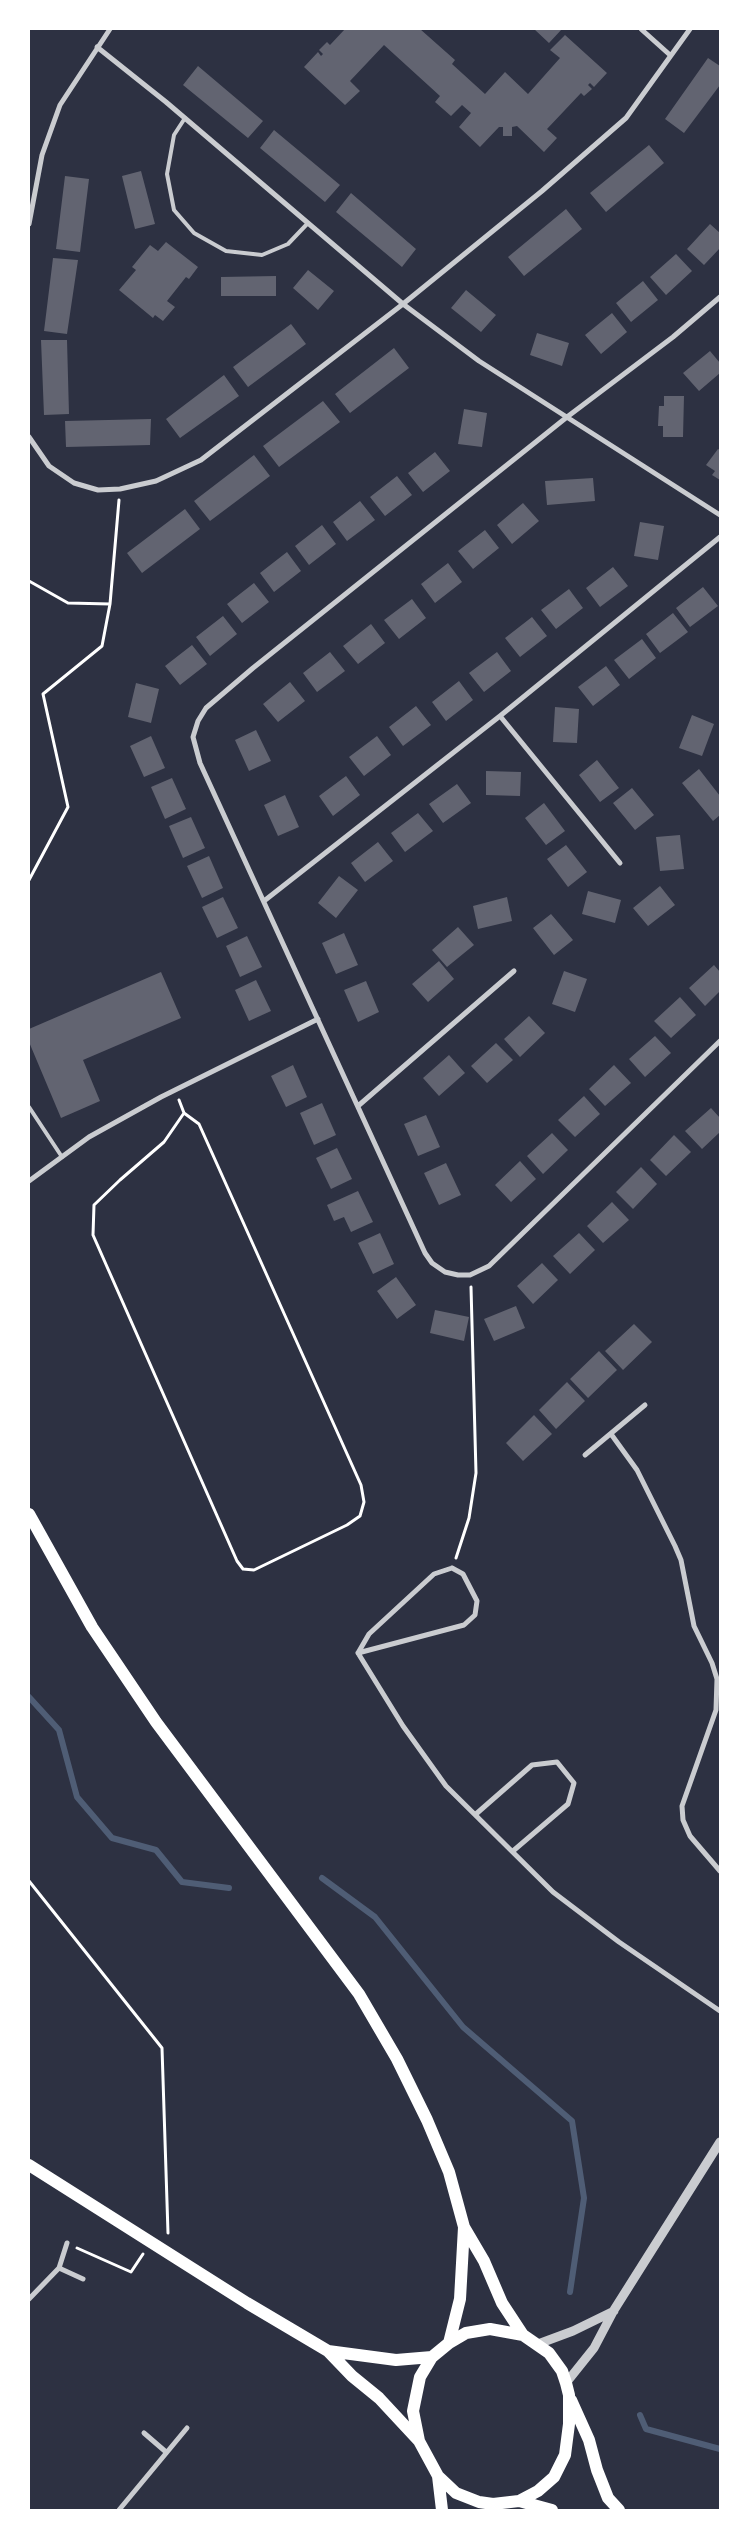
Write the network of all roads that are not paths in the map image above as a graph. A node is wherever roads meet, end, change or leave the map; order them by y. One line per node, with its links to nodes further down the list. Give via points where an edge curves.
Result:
1 (110, 29): 4 (street)
2 (642, 29): 5 (street)
3 (690, 29): 5 (street)
4 (97, 47): 6 (street); 8 (street, via 60,106 42,155)
5 (670, 55): 10 (street, via 626,118)
6 (185, 118): 7 (street); 7 (lane, via 174,135 167,174 174,210 194,233 226,251 262,255 288,244)
7 (308, 223): 10 (street)
8 (29, 224)
9 (720, 297): 11 (street, via 673,338)
10 (403, 304): 11 (street, via 480,361); 12 (street, via 201,460 156,481 98,490 74,483 49,466)
11 (567, 417): 13 (street); 17 (street, via 206,708 193,737 200,763)
12 (29, 437)
13 (720, 515)
14 (720, 537): 15 (street)
15 (500, 716): 16 (street); 17 (street)
16 (620, 864)
17 (264, 901): 19 (street)
18 (514, 971): 21 (street)
19 (318, 1019): 21 (street); 23 (street, via 174,1091 88,1138)
20 (720, 1041): 21 (street, via 489,1266 470,1275 445,1272 425,1253)
21 (358, 1106)
22 (29, 1107): 23 (lane)
23 (62, 1157): 24 (street)
24 (29, 1181)
25 (645, 1405): 26 (street)
26 (611, 1434): 27 (street); 32 (street, via 636,1470 675,1546 681,1560 694,1626 717,1679 716,1710 682,1806 683,1820 690,1836)
27 (585, 1455)
28 (29, 1514): 36 (main road, via 92,1627 156,1722 359,1994 398,2059 427,2120 449,2172)
29 (358, 1653): 29 (street, via 464,1625 475,1615 477,1601 463,1574 452,1568 434,1574 369,1634); 30 (street, via 403,1726 446,1786)
30 (476, 1814): 31 (street); 31 (street, via 532,1765 557,1762 574,1783 568,1804)
31 (513, 1851): 33 (street, via 561,1898)
32 (719, 1868)
33 (720, 2012)
34 (720, 2142): 41 (street)
35 (29, 2165): 45 (main road)
36 (464, 2227): 42 (main road, via 484,2260 502,2303); 43 (main road, via 460,2300)
37 (67, 2243): 38 (street)
38 (59, 2268): 39 (street); 40 (street)
39 (83, 2279)
40 (29, 2299)
41 (614, 2310): 44 (street); 47 (street)
42 (523, 2335): 43 (main road, via 490,2329 466,2333); 44 (main road)
43 (449, 2342): 46 (main road)
44 (538, 2344): 47 (main road, via 562,2371)
45 (328, 2351): 46 (main road, via 396,2360); 50 (main road)
46 (432, 2357): 50 (main road, via 420,2377 413,2411)
47 (567, 2389): 53 (main road, via 569,2424 565,2456 554,2478 538,2491); 57 (main road, via 589,2440 608,2498)
48 (187, 2428): 51 (street)
49 (144, 2433): 51 (street)
50 (420, 2441): 52 (main road)
51 (166, 2452): 54 (street)
52 (438, 2476): 53 (main road, via 456,2493 479,2502); 55 (main road)
53 (509, 2504): 56 (main road)
54 (119, 2510)
55 (442, 2510)
56 (552, 2510)
57 (619, 2510)

